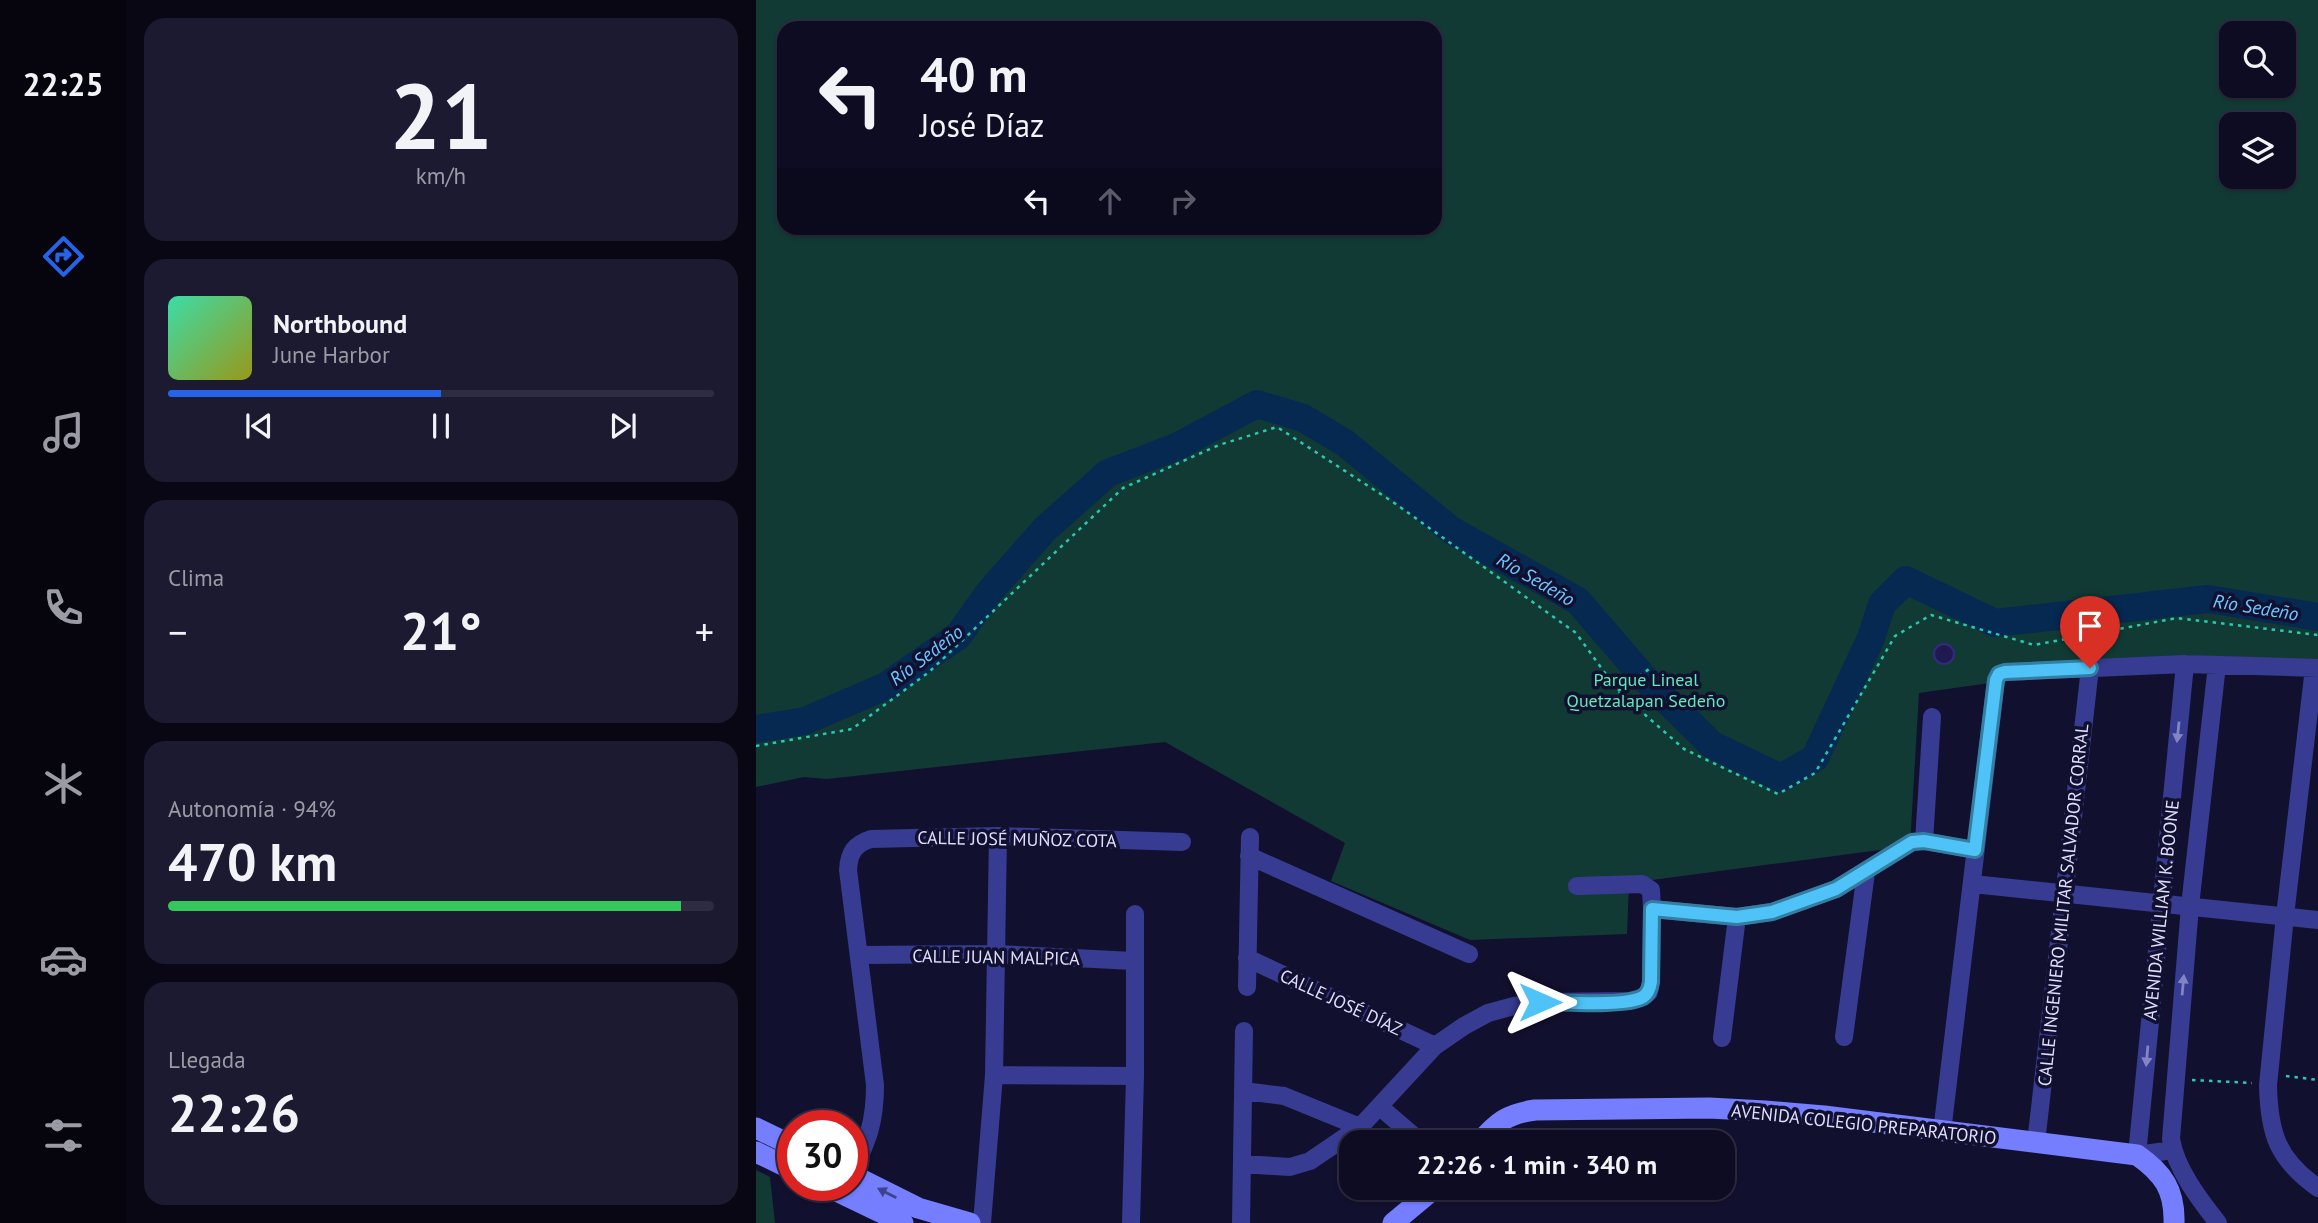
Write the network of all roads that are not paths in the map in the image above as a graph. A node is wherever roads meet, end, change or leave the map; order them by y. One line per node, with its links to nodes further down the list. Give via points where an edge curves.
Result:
1 (2185, 664): 2 (street); 3 (street); 16 (street, AVENIDA WILLIAM K. BOONE, one-way to 16)
2 (2217, 665): 4 (street); 17 (street, AVENIDA WILLIAM K. BOONE)
3 (2090, 668): 10 (street, via 1999,674); 15 (street, CALLE INGENIERO MILITAR SALVADOR CORRAL)
4 (2316, 668): 20 (street)
5 (1933, 717): 8 (street)
6 (998, 836): 9 (street, CALLE JOSÉ MUÑOZ COTA); 23 (street); 25 (street, CALLE JOSÉ MUÑOZ COTA, via 861,842 849,856 848,870)
7 (1250, 837): 11 (street)
8 (1924, 841): 10 (street); 12 (street, via 1902,847)
9 (1182, 842)
10 (1975, 850): 13 (street)
11 (1249, 856): 24 (street); 26 (street)
12 (1866, 872): 21 (street, via 1792,906); 30 (street)
13 (1972, 884): 15 (street); 41 (street)
14 (1577, 886): 18 (street, via 1642,884 1651,890)
15 (2065, 893): 16 (street); 44 (street, CALLE INGENIERO MILITAR SALVADOR CORRAL)
16 (2161, 904): 17 (street); 47 (street, AVENIDA WILLIAM K. BOONE, one-way to 47)
17 (2190, 906): 20 (street); 45 (street, AVENIDA WILLIAM K. BOONE, one-way to 17)
18 (1652, 909): 21 (street); 32 (street, via 1651,982 1643,997 1514,1006 1488,1013)
19 (1135, 914): 27 (street)
20 (2285, 916): 22 (street); 51 (street, via 2269,1107 2282,1153)
21 (1737, 917): 31 (street)
22 (2318, 920)
23 (996, 954): 25 (street, CALLE JUAN MALPICA); 27 (street, CALLE JUAN MALPICA); 33 (street)
24 (1469, 954)
25 (859, 955): 43 (street, via 875,1085)
26 (1247, 958): 28 (street); 32 (street, CALLE JOSÉ DÍAZ)
27 (1133, 961): 34 (street)
28 (1247, 987)
29 (1244, 1031): 35 (street)
30 (1844, 1037)
31 (1722, 1038)
32 (1435, 1046): 36 (street)
33 (993, 1075): 34 (street); 58 (street)
34 (1135, 1076): 59 (street)
35 (1244, 1091): 37 (street, via 1284,1096); 49 (street)
36 (1380, 1107): 37 (street); 39 (street)
37 (1360, 1127): 49 (street, via 1300,1166)
38 (756, 1128): 42 (street)
39 (1407, 1130)
40 (1492, 1130): 41 (street, AVENIDA COLEGIO PREPARATORIO, via 1504,1118 1535,1110 1709,1108 1824,1116)
41 (1942, 1132): 44 (street, AVENIDA COLEGIO PREPARATORIO)
42 (777, 1138)
43 (868, 1139)
44 (2036, 1143): 47 (street, AVENIDA COLEGIO PREPARATORIO)
45 (2173, 1150): 47 (street, AVENIDA COLEGIO PREPARATORIO); 54 (street)
46 (756, 1152): 48 (street)
47 (2137, 1155): 56 (street, via 2164,1180 2172,1198)
48 (777, 1162)
49 (1242, 1164): 60 (street)
50 (868, 1186): 55 (street, one-way to 50)
51 (2318, 1188)
52 (1421, 1200): 61 (street)
53 (866, 1201): 55 (street)
54 (2203, 1204): 56 (street); 62 (street)
55 (911, 1218): 57 (street)
56 (2174, 1222)
57 (970, 1223)
58 (982, 1223)
59 (1131, 1223)
60 (1241, 1223)
61 (1393, 1223)
62 (2218, 1223)

